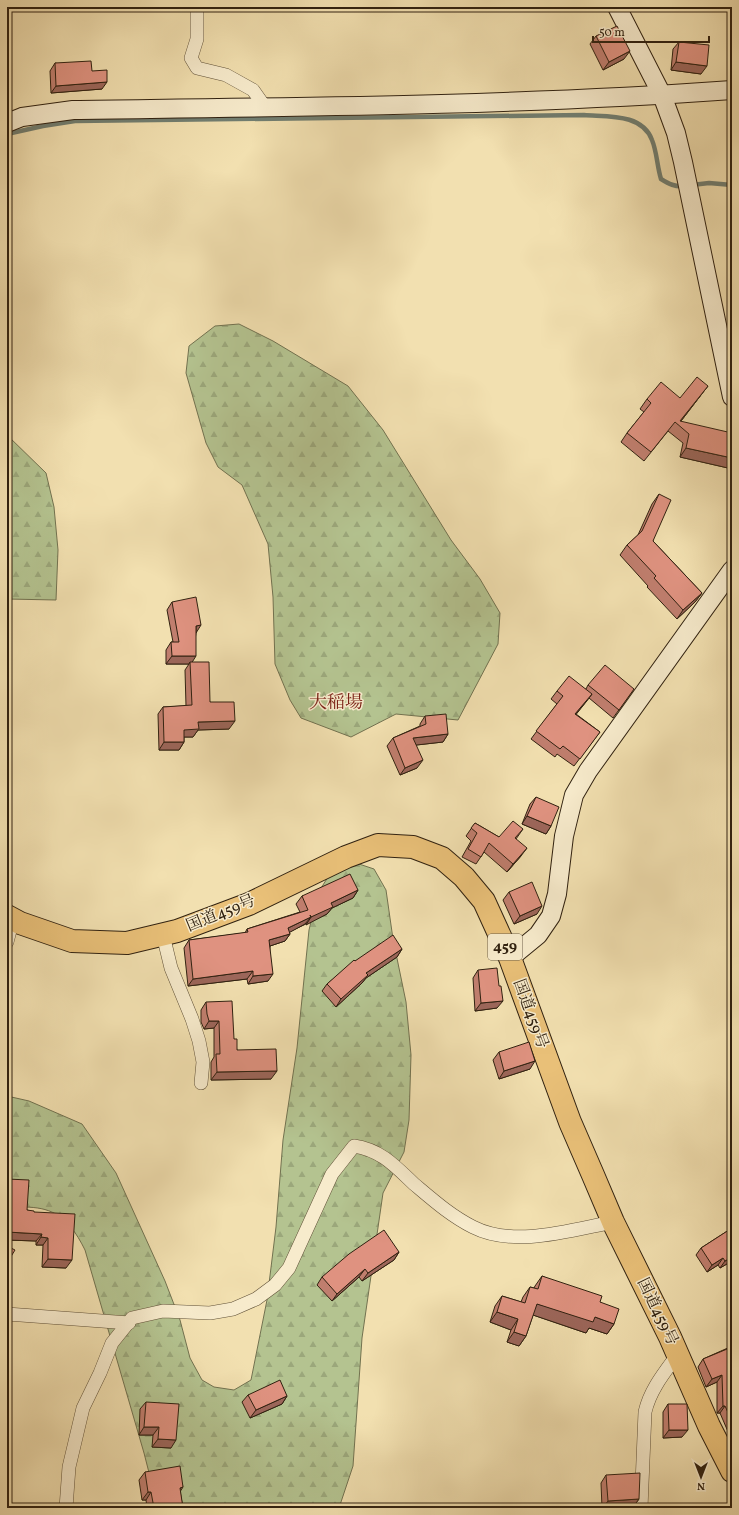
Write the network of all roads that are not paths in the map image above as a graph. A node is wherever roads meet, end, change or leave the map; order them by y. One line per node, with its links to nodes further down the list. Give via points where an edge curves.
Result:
1 (197, 7): 5 (street, via 197,39 191,58 197,68 226,75 253,90)
2 (617, 7): 4 (street)
3 (732, 90): 4 (street)
4 (662, 95): 5 (street, via 435,105); 7 (street, via 683,162)
5 (265, 107): 6 (street, via 73,110 22,117)
6 (7, 123)
7 (732, 397)
8 (732, 570): 12 (street, via 588,771 574,795 564,836 557,894 551,916 538,935)
9 (10, 917): 10 (highway, 国道459号 / 459, via 20,924 72,941 127,943); 11 (street)
10 (163, 934): 12 (highway, 国道459号 / 459, via 249,904 346,856 378,845 413,847 442,858 464,877 484,901); 13 (street, via 171,968 199,1041 203,1062)
11 (7, 942)
12 (510, 958): 14 (highway, 国道459号 / 459, via 570,1122)
13 (201, 1083)
14 (613, 1222): 16 (street, via 549,1234 499,1236 474,1228 441,1207 388,1160 367,1148 354,1146 332,1174 289,1268 275,1285 256,1299 233,1309 210,1313 164,1311 132,1318); 17 (highway, 国道459号 / 459)
15 (7, 1314): 16 (street)
16 (129, 1323): 19 (street, via 112,1344 83,1408 69,1467)
17 (678, 1354): 18 (highway, 国道459号 / 459, via 709,1426); 20 (street, via 647,1401)
18 (732, 1471)
19 (66, 1508)
20 (641, 1508)

